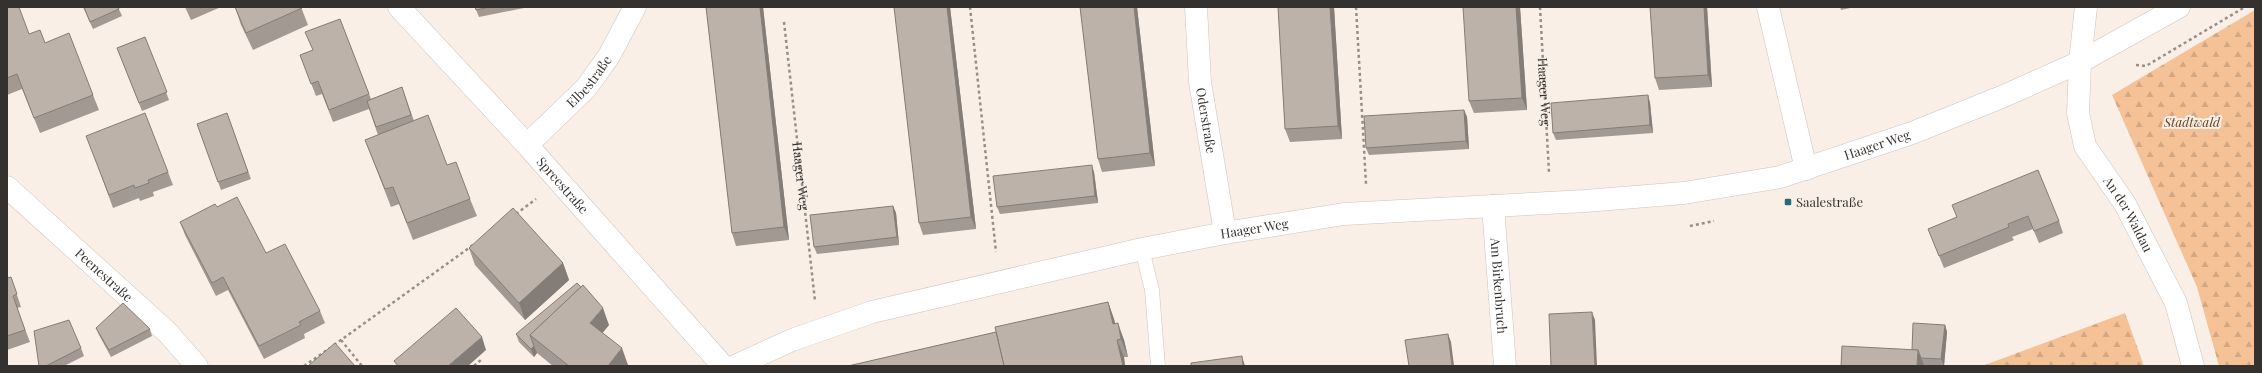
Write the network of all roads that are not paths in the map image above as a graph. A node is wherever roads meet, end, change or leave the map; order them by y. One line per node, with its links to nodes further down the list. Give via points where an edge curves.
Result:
1 (399, 7): 8 (street, Spreestraße)
2 (635, 7): 8 (street, Elbestraße, via 612,50 586,88)
3 (1196, 7): 12 (street, Oderstraße, via 1200,82)
4 (1768, 7): 9 (street)
5 (2086, 7): 7 (street, An der Waldau)
6 (2179, 7): 7 (street, Haager Weg)
7 (2080, 62): 9 (street, Haager Weg, via 1912,133); 19 (street, An der Waldau, via 2078,113 2085,146 2125,204 2176,303)
8 (527, 145): 15 (street, Spreestraße)
9 (1806, 169): 11 (street, Haager Weg, via 1780,177 1684,193)
10 (7, 187): 14 (street, Peenestraße, via 168,332)
11 (1493, 206): 12 (street, Haager Weg, via 1344,214); 18 (street, Am Birkenbruch)
12 (1225, 233): 13 (street, Haager Weg)
13 (1142, 249): 16 (street, Haager Weg, via 872,312 792,340); 17 (lane, via 1152,290)
14 (196, 366)
15 (723, 366)
16 (735, 366)
17 (1158, 366)
18 (1505, 366)
19 (2193, 366)

